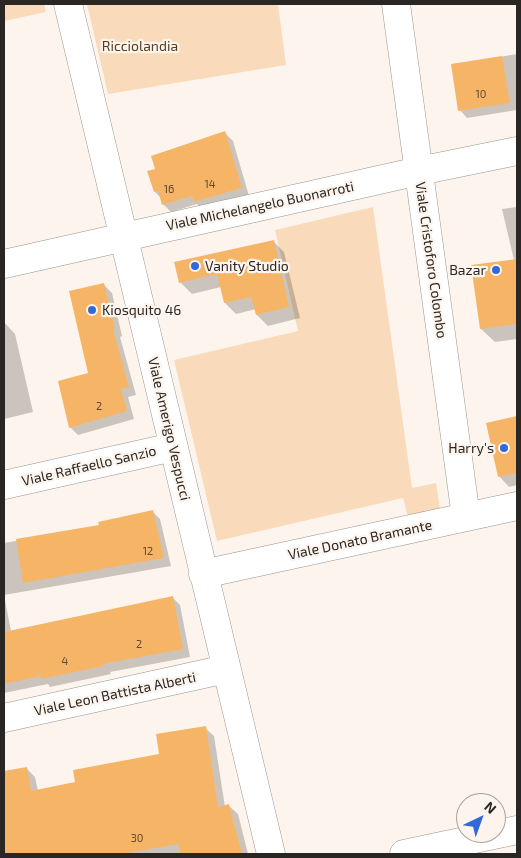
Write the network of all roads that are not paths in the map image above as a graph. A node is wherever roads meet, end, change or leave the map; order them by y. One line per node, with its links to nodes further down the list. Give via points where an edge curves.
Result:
1 (68, 4): 5 (street, Viale Amerigo Vespucci)
2 (396, 4): 4 (street, Viale Cristoforo Colombo)
3 (517, 151): 4 (street, Viale Michelangelo Buonarroti)
4 (419, 171): 5 (street, Viale Michelangelo Buonarroti); 10 (street, Viale Cristoforo Colombo)
5 (124, 236): 6 (street, Viale Michelangelo Buonarroti); 7 (street, Viale Amerigo Vespucci)
6 (4, 264)
7 (173, 447): 8 (street, Viale Raffaello Sanzio); 11 (street, Viale Amerigo Vespucci)
8 (4, 485)
9 (517, 506): 10 (street, Viale Donato Bramante)
10 (466, 517): 11 (street, Viale Donato Bramante)
11 (204, 574): 12 (street, Viale Amerigo Vespucci)
12 (226, 669): 13 (street, Viale Leon Battista Alberti); 15 (street, Viale Amerigo Vespucci)
13 (4, 718)
14 (517, 830): 16 (street)
15 (271, 854)
16 (404, 854)

